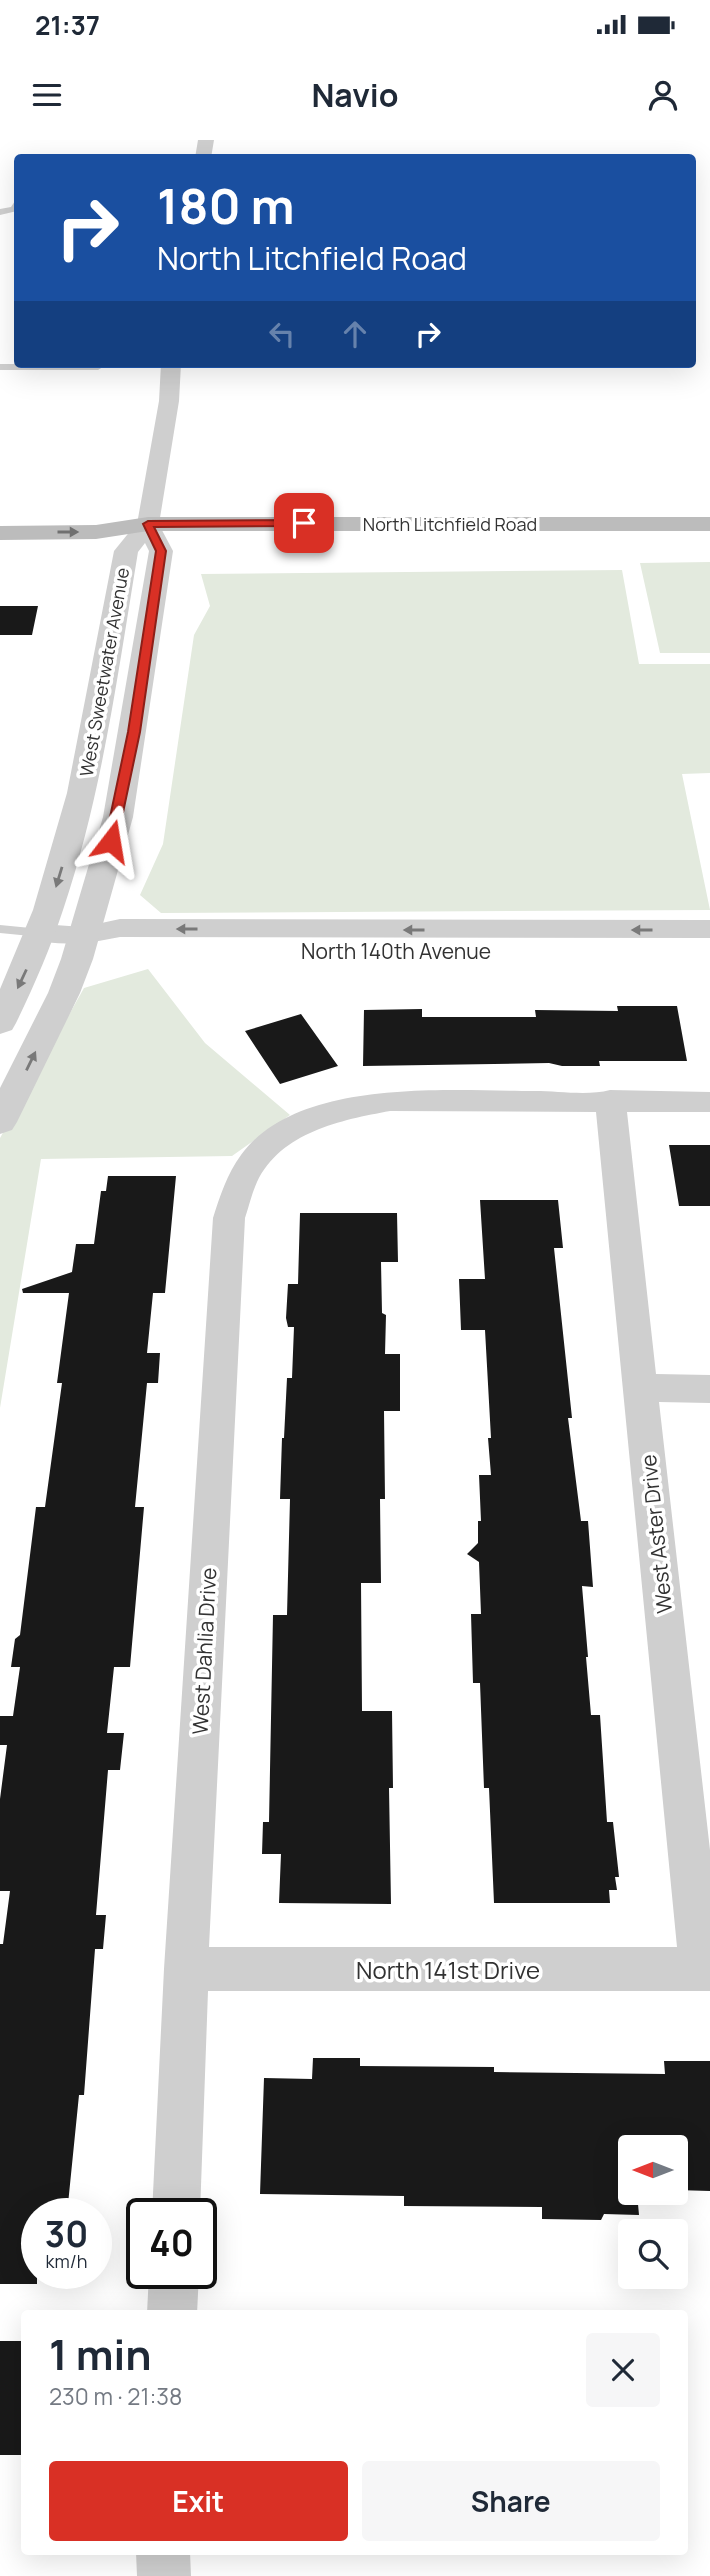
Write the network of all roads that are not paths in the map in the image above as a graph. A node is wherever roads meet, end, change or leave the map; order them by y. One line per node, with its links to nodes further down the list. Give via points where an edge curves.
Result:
1 (172, 368): 3 (street, West Sweetwater Avenue)
2 (0, 515): 3 (main road, North Litchfield Road, via 101,514)
3 (148, 524): 4 (main road, North Litchfield Road); 5 (main road, North Litchfield Road, one-way to 3, via 96,532); 8 (street, West Sweetwater Avenue, one-way to 8, via 126,551 83,788); 9 (street, West Sweetwater Avenue, via 161,551 134,732 118,817)
4 (710, 524)
5 (0, 533)
6 (0, 929): 8 (lane)
7 (710, 929): 9 (street, North 140th Avenue, one-way to 9, via 120,928)
8 (41, 933): 9 (street, North 140th Avenue); 11 (street, West Sweetwater Avenue, one-way to 11)
9 (83, 936): 10 (street, North 140th Avenue, via 114,947 154,949); 14 (street, West Sweetwater Avenue, one-way to 9, via 64,993)
10 (710, 951)
11 (0, 1023)
12 (610, 1100): 13 (street); 15 (street, West Aster Drive); 17 (street, West Dahlia Drive, via 390,1101 347,1108 307,1120 263,1151 241,1181 229,1218)
13 (710, 1102)
14 (0, 1122)
15 (641, 1388): 16 (street); 18 (street, West Aster Drive)
16 (710, 1388)
17 (186, 1969): 18 (street, North 141st Drive); 19 (street, West Dahlia Drive)
18 (706, 1969)
19 (177, 2198)
20 (173, 2289): 21 (street)
21 (172, 2310)
22 (163, 2555): 23 (street)
23 (164, 2576)

